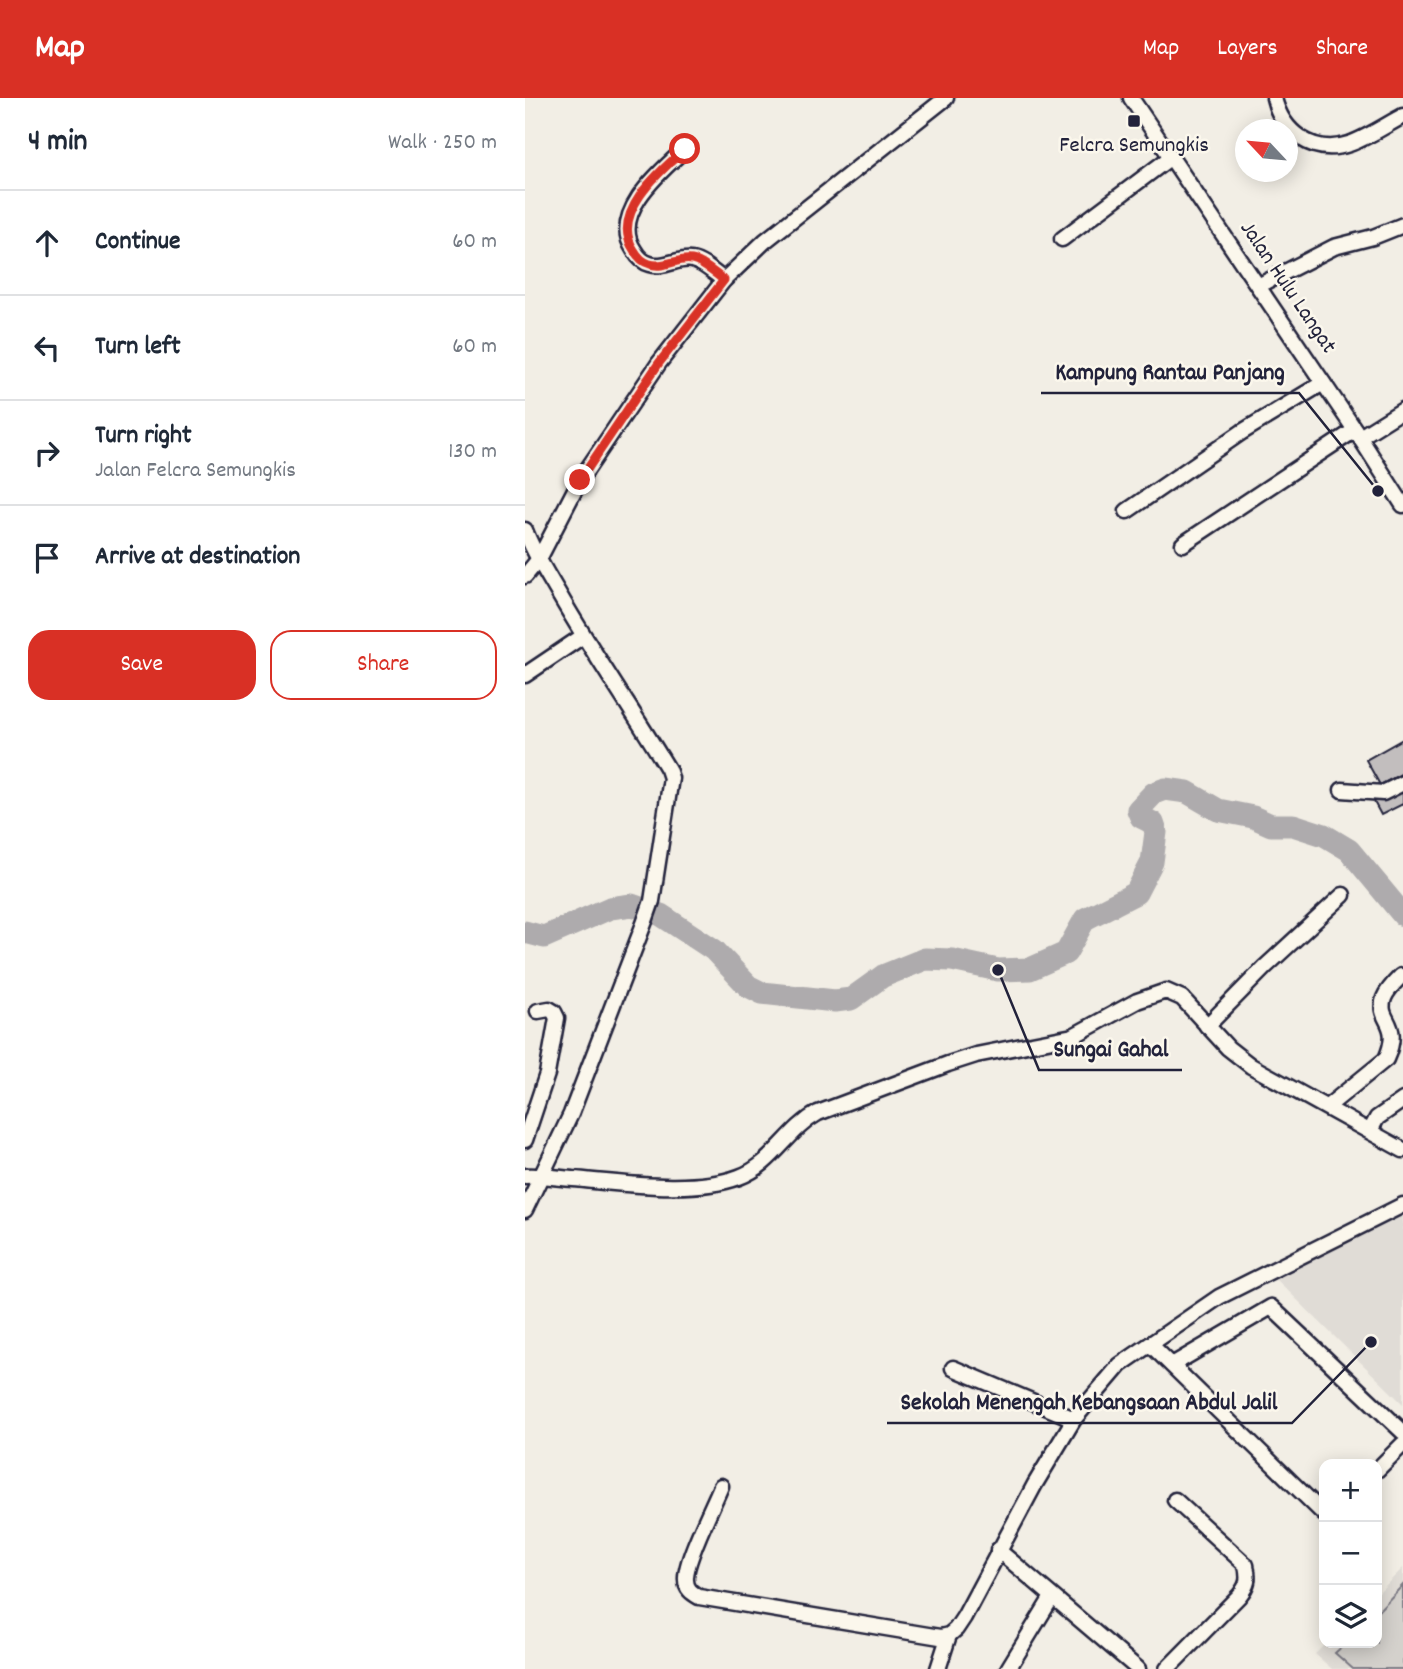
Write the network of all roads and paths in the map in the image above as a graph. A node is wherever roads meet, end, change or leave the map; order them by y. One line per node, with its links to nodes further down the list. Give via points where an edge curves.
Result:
1 (946, 98): 9 (street, via 765,241)
2 (1131, 98): 6 (street, Jalan Hulu Langat)
3 (1273, 98): 4 (street, via 1288,129 1321,147 1353,143)
4 (1403, 116)
5 (685, 149): 9 (street, via 645,188 630,218 629,244 638,257 652,265 692,260)
6 (1171, 157): 8 (street); 10 (street, Jalan Hulu Langat)
7 (1403, 225): 10 (street, via 1334,247)
8 (1062, 239)
9 (724, 280): 18 (street, via 659,363 588,469)
10 (1258, 286): 11 (street, Jalan Hulu Langat)
11 (1323, 383): 13 (street, Jalan Hulu Langat); 15 (street, via 1241,432)
12 (1403, 410): 13 (street)
13 (1358, 433): 14 (street, Jalan Hulu Langat); 17 (street)
14 (1403, 505)
15 (1127, 511)
16 (525, 530): 18 (street)
17 (1183, 544)
18 (539, 559): 19 (street); 20 (street)
19 (525, 576)
20 (583, 636): 21 (street); 34 (street, via 671,778 652,901 571,1114)
21 (525, 675)
22 (1403, 783): 23 (street, via 1383,793)
23 (1342, 790)
24 (1343, 895): 27 (street)
25 (1401, 976): 29 (street, via 1383,1002 1397,1030 1393,1049)
26 (538, 1011): 31 (street, via 549,1009 557,1018 547,1074)
27 (1207, 1026): 29 (street, via 1251,1066); 34 (street, via 1182,998 1166,990 1157,992 1073,1036 976,1055 818,1113 765,1163 740,1177 706,1185)
28 (1403, 1100): 30 (street, via 1377,1118)
29 (1327, 1107): 30 (street)
30 (1370, 1131): 32 (street)
31 (525, 1140)
32 (1403, 1150)
33 (525, 1176): 34 (street)
34 (541, 1176): 36 (street)
35 (1403, 1205): 37 (street, via 1219,1297)
36 (525, 1210)
37 (1151, 1345): 38 (street); 40 (street, via 1120,1366)
38 (1171, 1365): 41 (street, via 1271,1307); 46 (street)
39 (953, 1368): 40 (street)
40 (1074, 1419): 47 (street)
41 (1403, 1433)
42 (1403, 1444): 43 (street)
43 (1382, 1465)
44 (721, 1486): 49 (street, via 687,1572 689,1591 699,1597)
45 (1175, 1500): 53 (street, via 1246,1565 1249,1578 1240,1596)
46 (1319, 1509)
47 (998, 1550): 48 (street); 49 (street, via 964,1617)
48 (1052, 1597): 51 (street); 52 (street)
49 (949, 1635): 50 (street)
50 (938, 1669)
51 (1008, 1669)
52 (1137, 1669)
53 (1167, 1669)

